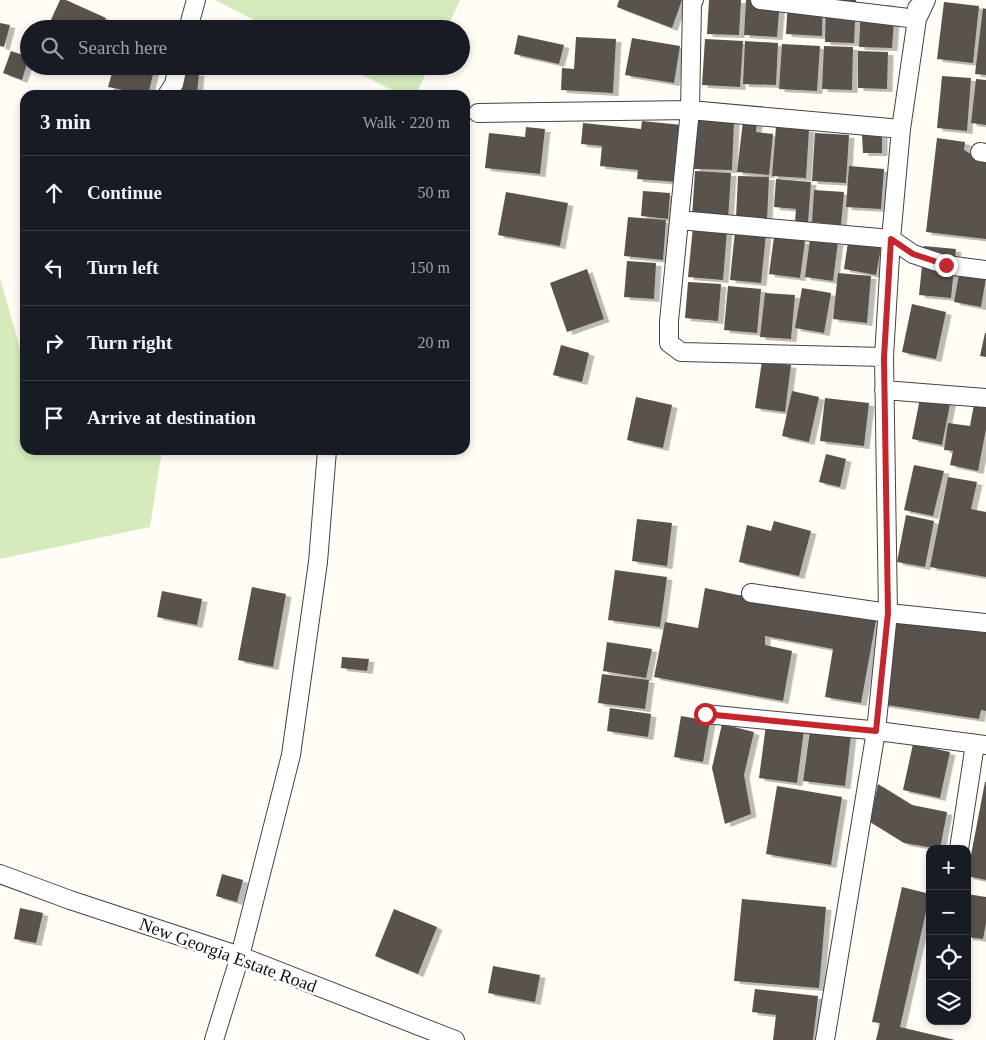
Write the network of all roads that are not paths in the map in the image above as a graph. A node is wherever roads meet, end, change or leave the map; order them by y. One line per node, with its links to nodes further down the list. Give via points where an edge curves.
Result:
1 (196, 0): 7 (street)
2 (694, 0): 10 (street)
3 (760, 0): 6 (street)
4 (917, 0): 6 (street)
5 (926, 0): 6 (street)
6 (917, 18): 12 (street)
7 (190, 20)
8 (176, 75): 9 (street)
9 (170, 90)
10 (690, 110): 11 (street); 12 (street); 13 (street)
11 (478, 113)
12 (902, 129): 14 (street)
13 (679, 220): 14 (street); 16 (street, via 669,343 681,352)
14 (891, 239): 15 (street, via 921,257 946,265); 16 (street)
15 (986, 270)
16 (884, 358): 17 (street)
17 (884, 390): 18 (street); 21 (street)
18 (986, 398)
19 (327, 455): 28 (street, via 318,562 290,755)
20 (751, 593): 21 (street)
21 (888, 613): 22 (street); 24 (street)
22 (986, 622)
23 (705, 714): 24 (street)
24 (876, 731): 25 (street); 31 (street)
25 (980, 744): 26 (street)
26 (960, 845)
27 (0, 874): 28 (street, New Georgia Estate Road)
28 (240, 956): 29 (street); 30 (street, New Georgia Estate Road)
29 (214, 1040)
30 (455, 1040)
31 (825, 1040)

